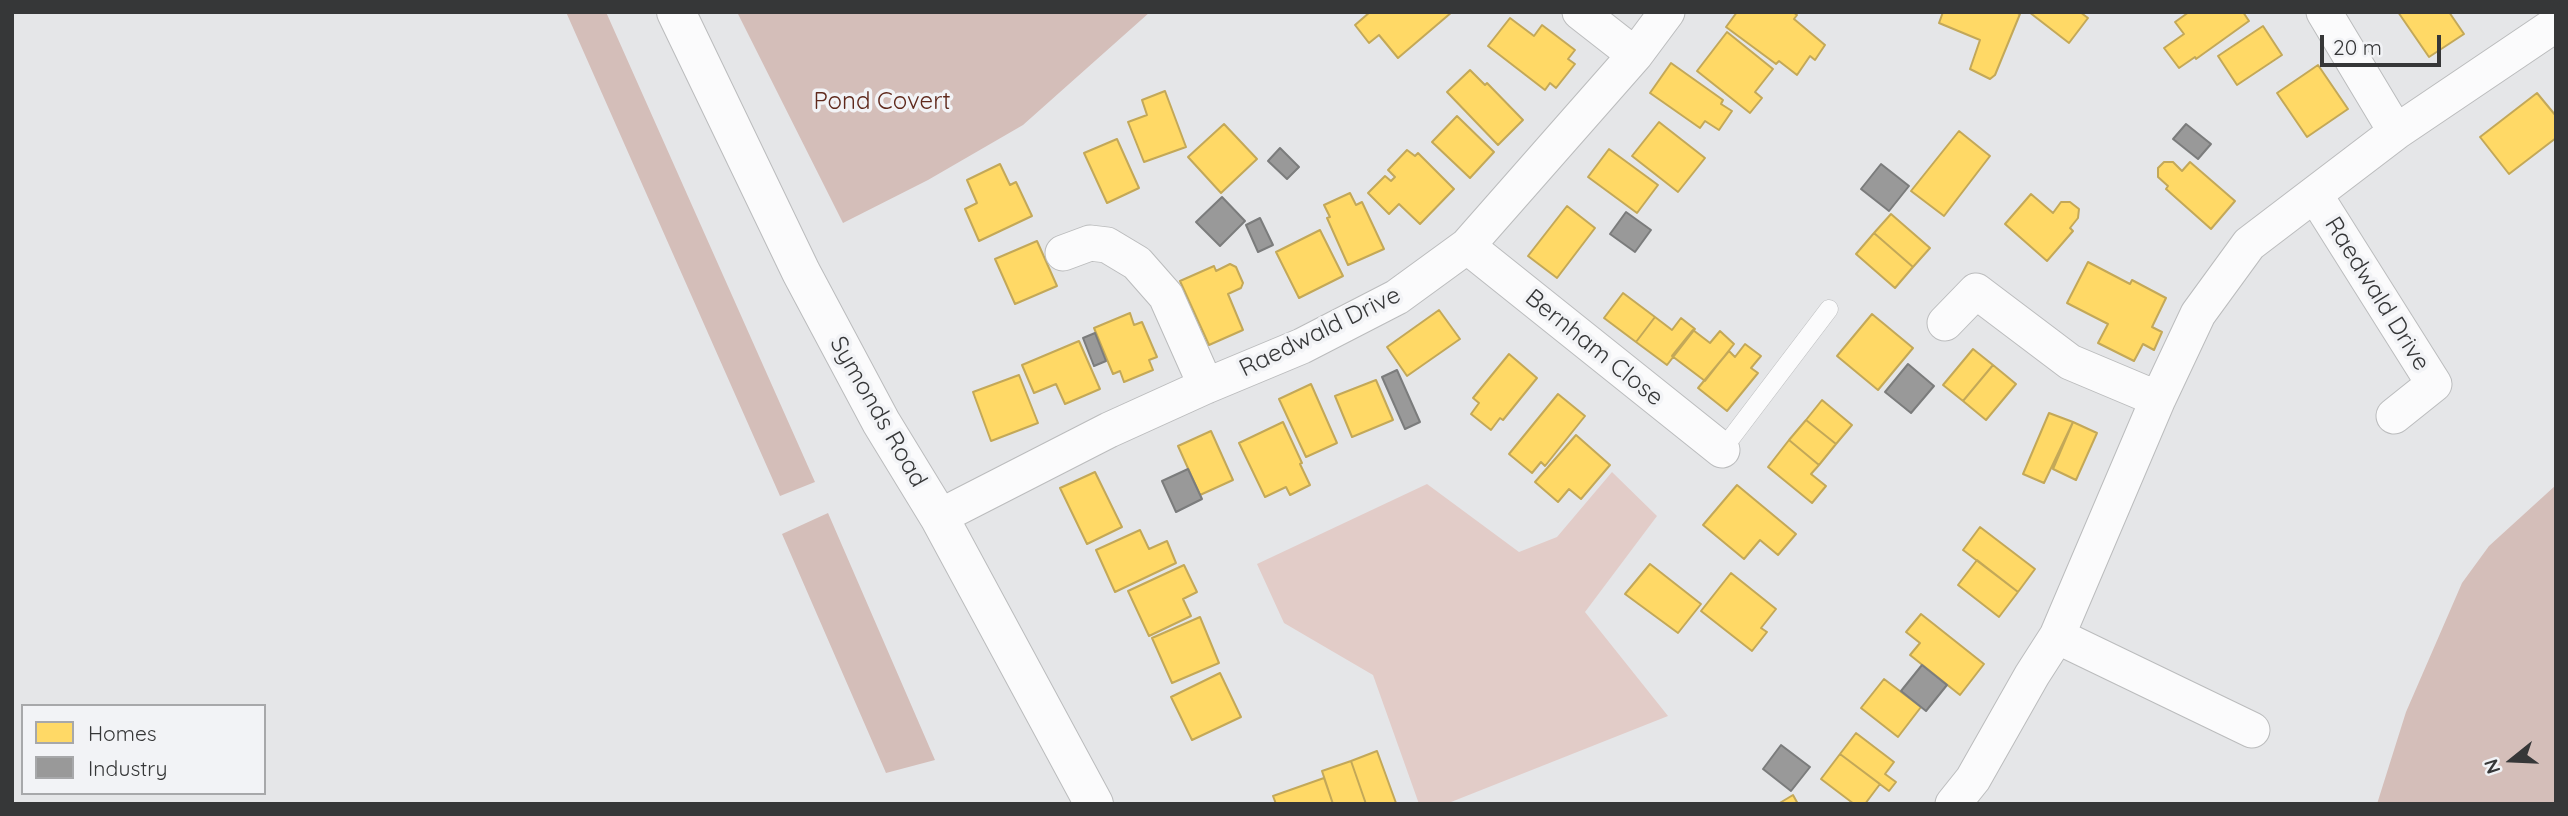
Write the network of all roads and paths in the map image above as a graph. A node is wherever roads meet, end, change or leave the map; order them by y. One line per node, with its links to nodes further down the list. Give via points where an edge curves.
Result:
1 (676, 12): 17 (street, Symonds Road, via 801,272 881,422)
2 (1580, 12): 6 (street)
3 (1667, 12): 6 (street, Raedwald Drive)
4 (2324, 12): 7 (street)
5 (2556, 24): 7 (street, Raedwald Drive)
6 (1635, 55): 9 (street, Raedwald Drive)
7 (2396, 132): 8 (street, Raedwald Drive)
8 (2315, 195): 14 (street, Raedwald Drive, via 2249,244 2198,314); 15 (street, Raedwald Drive, via 2434,384)
9 (1467, 246): 13 (street, Raedwald Drive, via 1397,297 1302,346); 16 (street, Bernham Close)
10 (1063, 253): 13 (street, via 1090,243 1107,245 1137,263 1166,296)
11 (1829, 309): 16 (lane)
12 (1945, 323): 14 (street, via 1976,290 2070,362)
13 (1206, 386): 17 (street, Raedwald Drive)
14 (2158, 399): 18 (street, Raedwald Drive)
15 (2394, 416)
16 (1722, 450)
17 (939, 517): 20 (street, Symonds Road)
18 (2057, 636): 19 (street); 21 (street, Raedwald Drive, via 1973,779)
19 (2252, 730)
20 (1094, 804)
21 (1953, 804)

